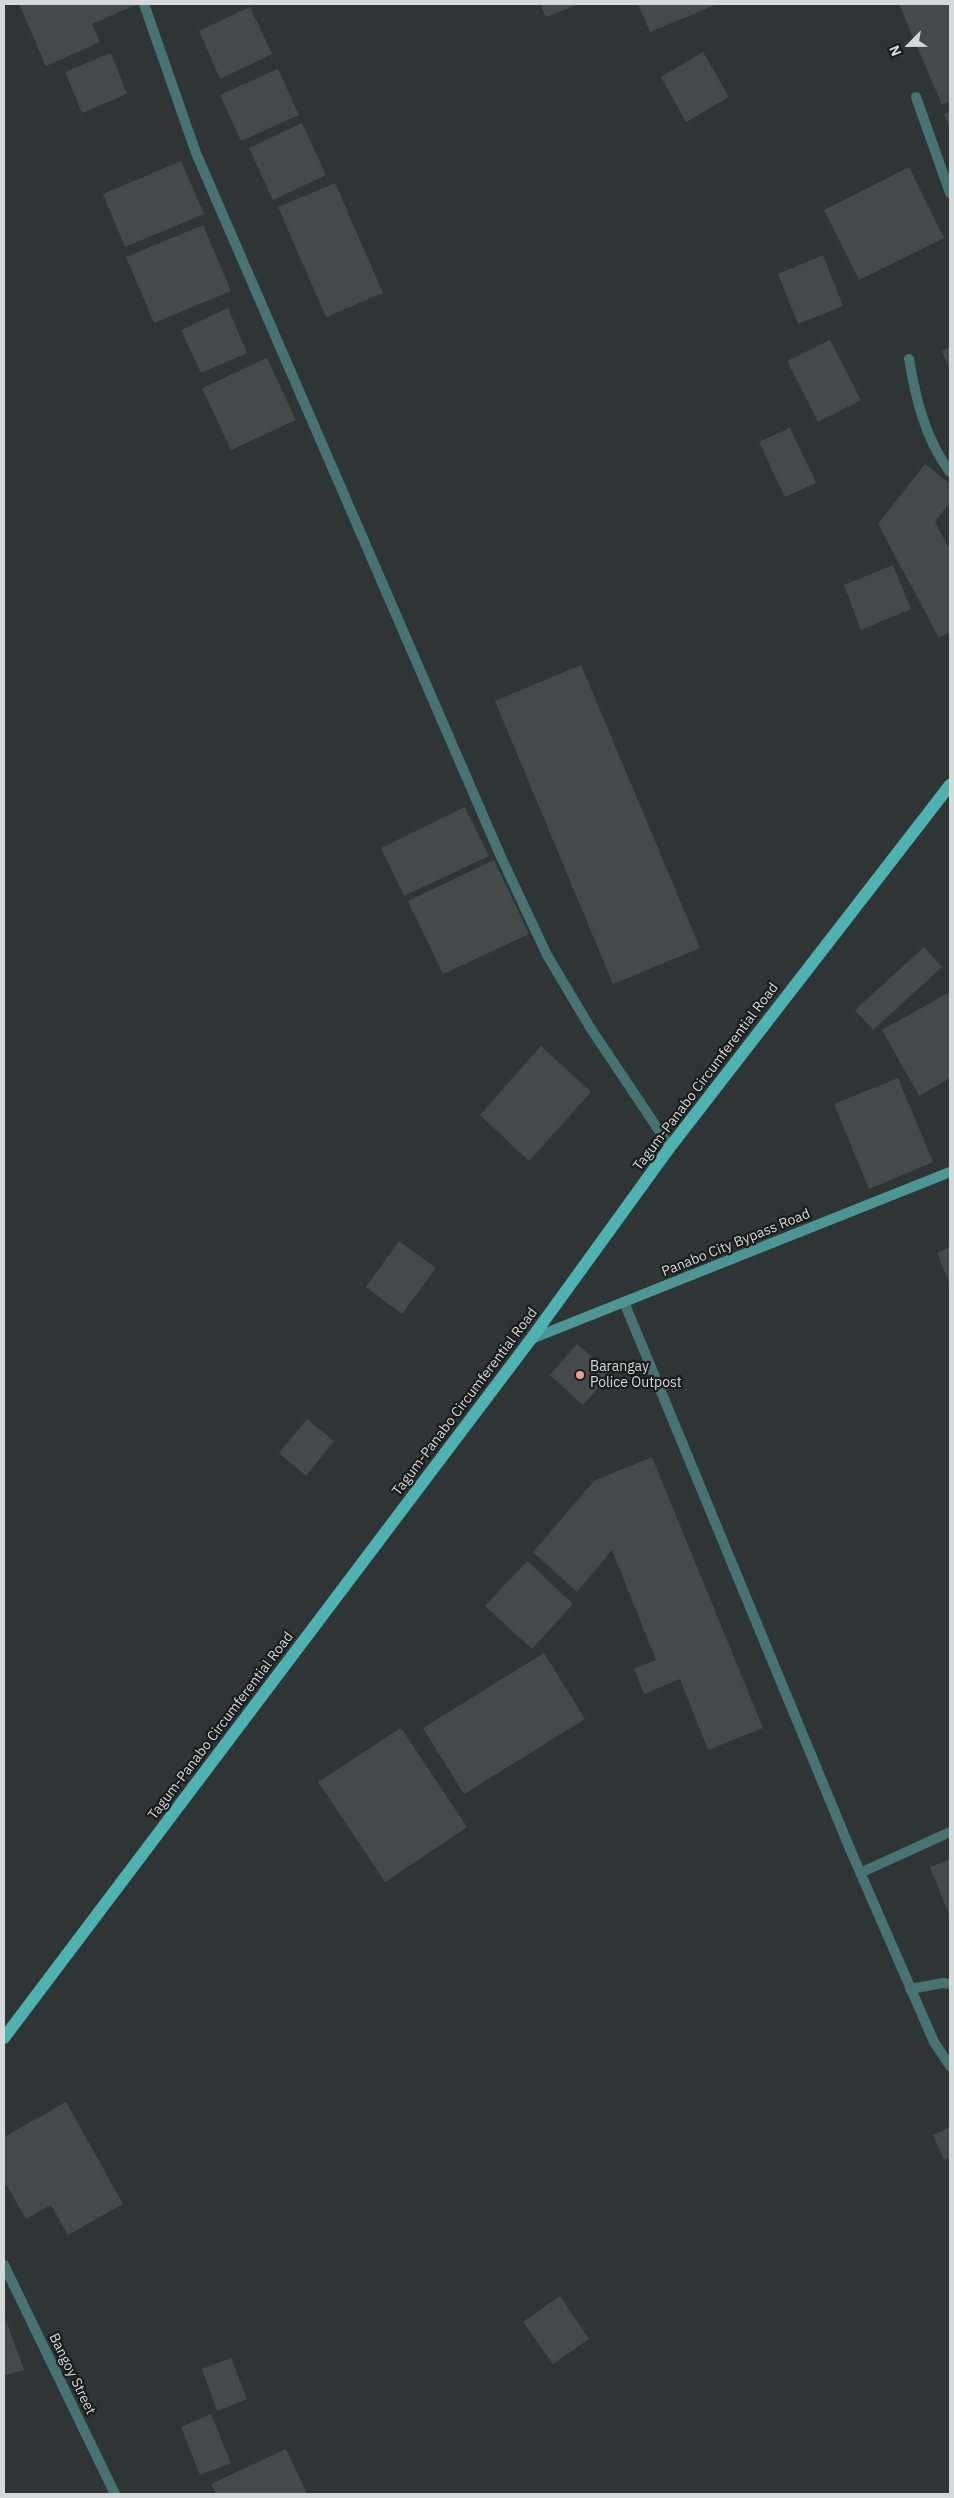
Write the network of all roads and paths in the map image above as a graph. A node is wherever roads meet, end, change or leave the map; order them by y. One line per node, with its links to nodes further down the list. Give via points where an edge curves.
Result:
1 (144, 4): 7 (street, via 196,153 501,857 547,955 591,1030)
2 (916, 97): 3 (street)
3 (950, 193)
4 (909, 359): 5 (street, via 923,422)
5 (950, 472)
6 (950, 785): 7 (main road, Tagum-Panabo Circumferential Road)
7 (670, 1147): 10 (main road, Tagum-Panabo Circumferential Road)
8 (950, 1172): 9 (main road, Panabo City Bypass Road)
9 (624, 1302): 10 (main road, Panabo City Bypass Road); 12 (street)
10 (532, 1339): 15 (main road, Tagum-Panabo Circumferential Road)
11 (950, 1832): 12 (street)
12 (860, 1873): 14 (street)
13 (950, 1984): 14 (street)
14 (910, 1989): 16 (street, via 934,2042)
15 (4, 2038)
16 (950, 2066)
17 (4, 2265): 18 (street, Bangoy Street)
18 (114, 2494)

